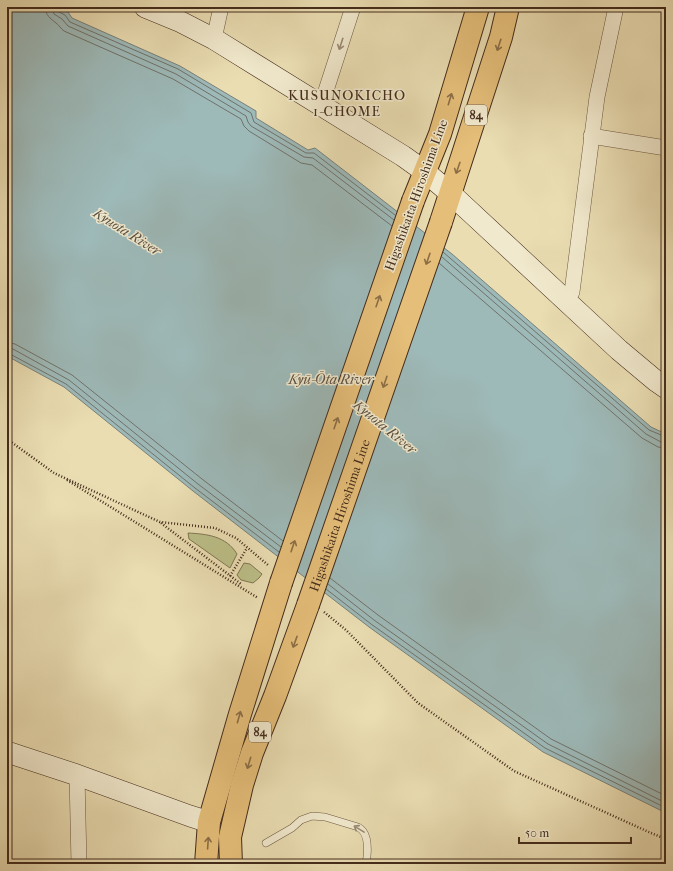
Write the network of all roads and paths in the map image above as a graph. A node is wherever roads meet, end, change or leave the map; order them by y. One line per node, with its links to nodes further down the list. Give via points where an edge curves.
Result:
1 (146, 7): 7 (street)
2 (220, 7): 7 (street)
3 (353, 7): 8 (street, one-way to 8)
4 (478, 7): 11 (main road, Higashikaita Hiroshima Line / 84, one-way to 4, via 440,134)
5 (508, 7): 12 (main road, Higashikaita Hiroshima Line / 84, one-way to 12, via 501,37)
6 (616, 7): 9 (street)
7 (214, 39): 8 (street)
8 (321, 106): 11 (street)
9 (591, 136): 10 (street); 13 (street, via 572,292)
10 (666, 148)
11 (424, 170): 12 (street); 21 (main road, Higashikaita Hiroshima Line / 84, one-way to 11, bridge)
12 (450, 192): 13 (street); 25 (main road, Higashikaita Hiroshima Line / 84, one-way to 25, bridge)
13 (566, 301): 14 (street, via 619,350)
14 (665, 382)
15 (7, 439): 16 (path)
16 (12, 442): 17 (path); 18 (path)
17 (7, 450)
18 (54, 473): 19 (path); 23 (path)
19 (160, 522): 20 (path, via 215,528 236,538); 22 (path)
20 (247, 548): 21 (path); 22 (path)
21 (276, 575): 28 (main road, Higashikaita Hiroshima Line / 84, one-way to 21)
22 (230, 576): 23 (path)
23 (253, 593): 24 (path)
24 (260, 599)
25 (315, 608): 29 (path, via 346,630 418,703 514,771); 33 (main road, Higashikaita Hiroshima Line / 84, one-way to 33, via 252,753 230,837)
26 (7, 752): 27 (street)
27 (77, 775): 28 (street); 31 (street)
28 (209, 822): 32 (main road, Higashikaita Hiroshima Line / 84, one-way to 28)
29 (666, 838)
30 (266, 843): 34 (lane, one-way to 30, via 367,840 363,830 319,816 301,820)
31 (79, 864)
32 (206, 864)
33 (231, 864)
34 (366, 864)

